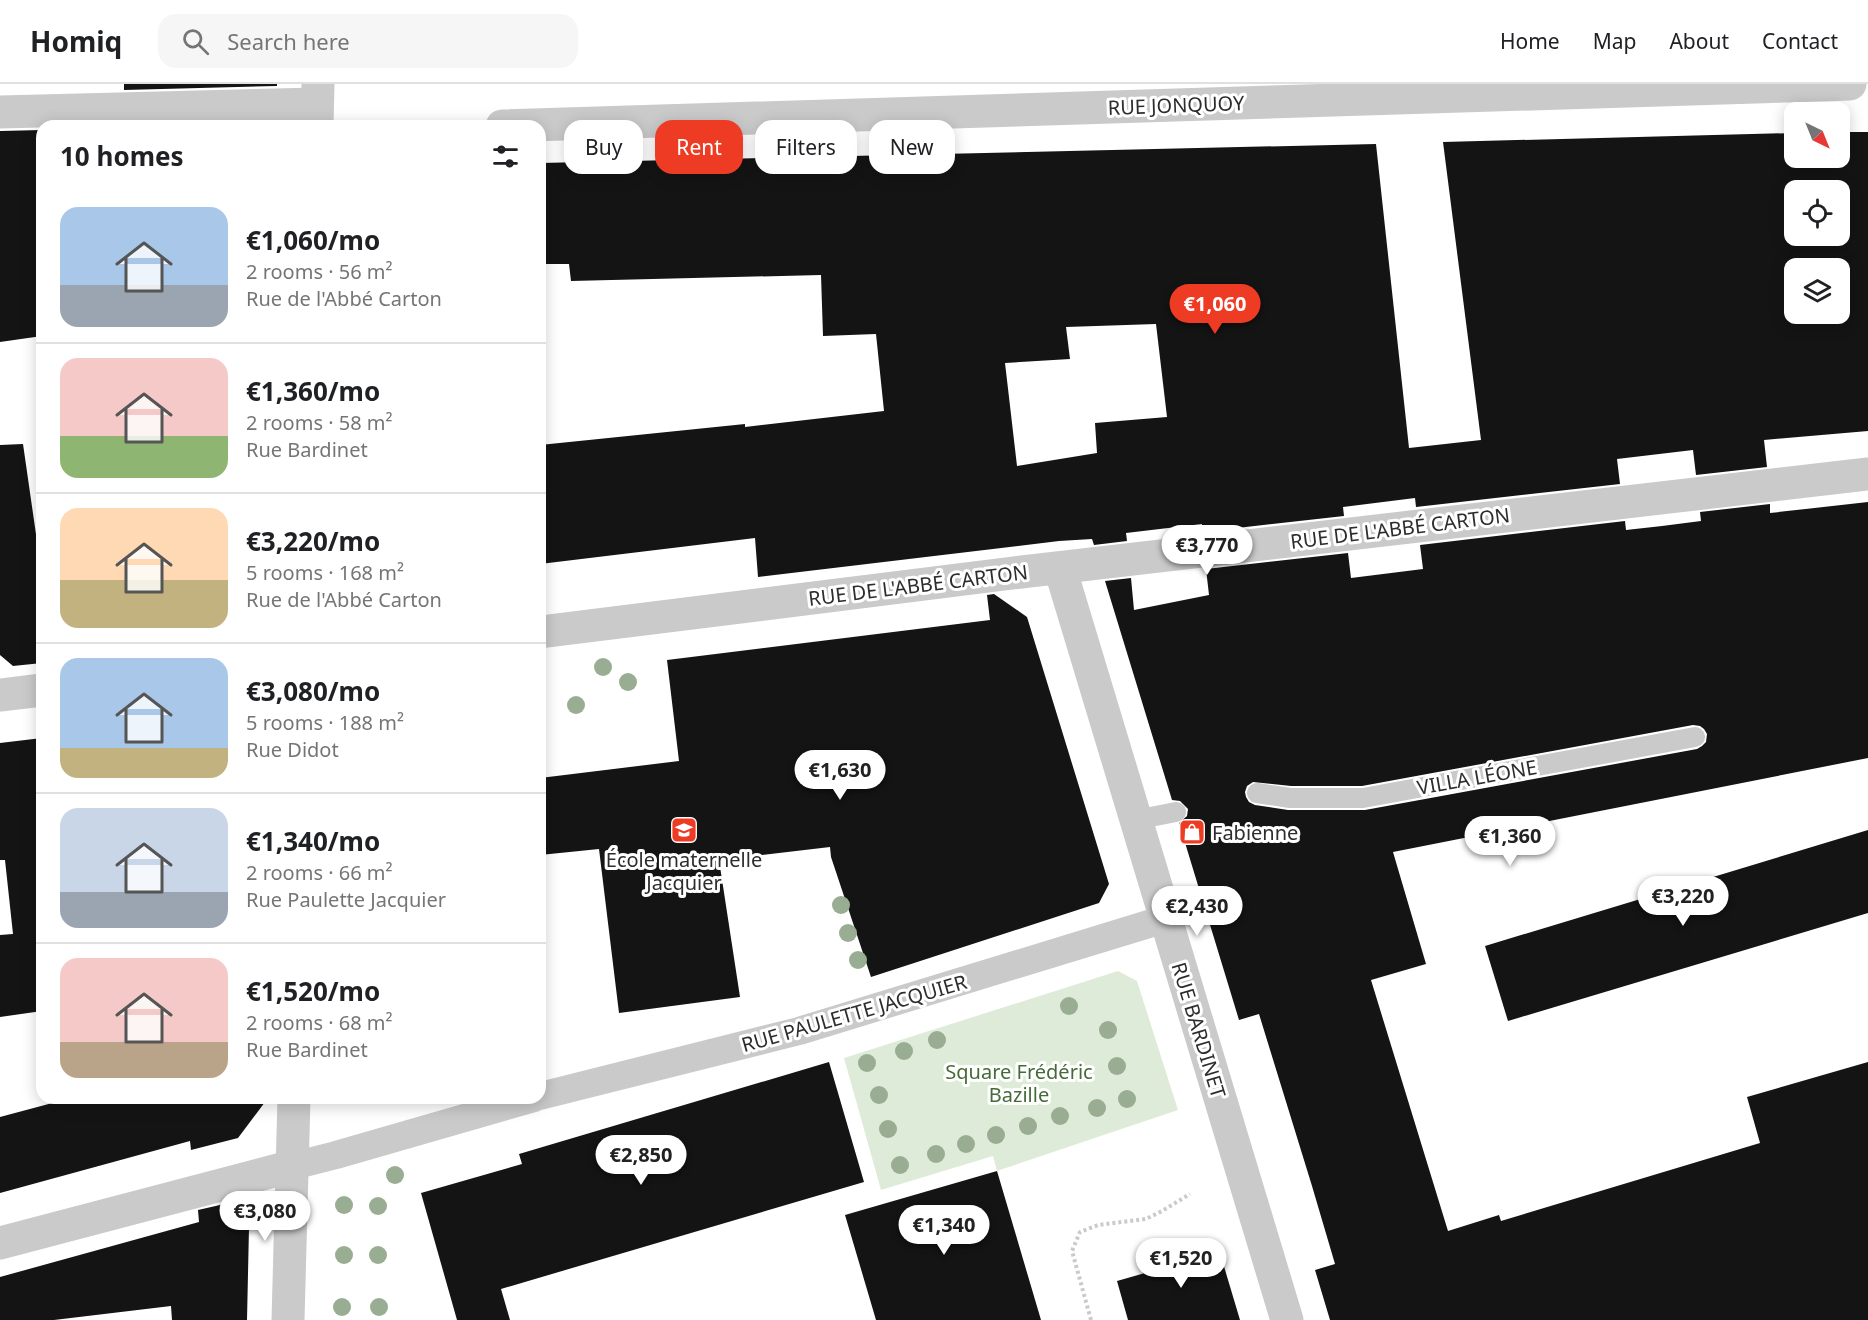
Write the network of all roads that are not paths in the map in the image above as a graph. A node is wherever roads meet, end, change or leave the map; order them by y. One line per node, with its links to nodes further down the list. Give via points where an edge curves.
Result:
1 (1850, 84): 4 (street, RUE JONQUOY)
2 (317, 105): 3 (street)
3 (0, 112)
4 (546, 125)
5 (1868, 474): 6 (street, RUE DE L'ABBÉ CARTON)
6 (1060, 568): 7 (street, RUE DE L'ABBÉ CARTON); 13 (street, RUE BARDINET)
7 (546, 631)
8 (36, 691): 9 (street)
9 (0, 695)
10 (1695, 737): 11 (lane, VILLA LÉONE, via 1363,798 1290,798)
11 (1257, 793)
12 (1176, 812): 13 (lane)
13 (1135, 820): 14 (street, RUE BARDINET)
14 (1165, 919): 15 (street, RUE PAULETTE JACQUIER, via 799,1031); 21 (street, RUE BARDINET)
15 (546, 1094)
16 (294, 1104): 18 (street)
17 (513, 1104): 18 (street)
18 (293, 1166): 19 (street); 20 (street)
19 (0, 1243)
20 (288, 1320)
21 (1287, 1320)

